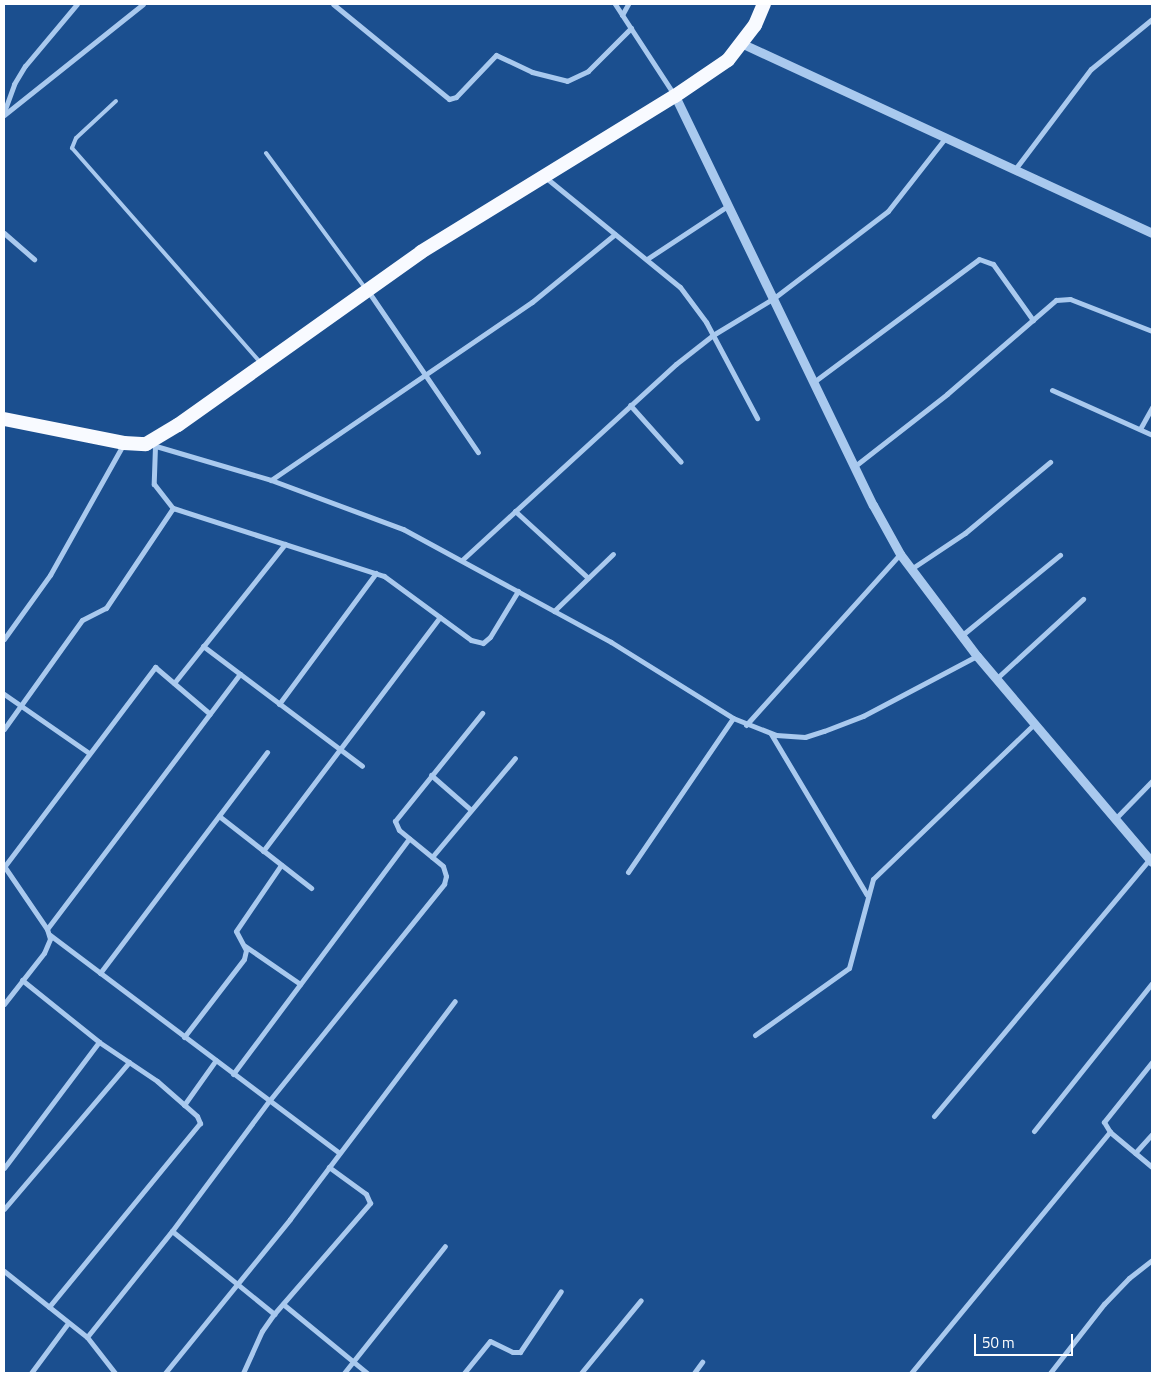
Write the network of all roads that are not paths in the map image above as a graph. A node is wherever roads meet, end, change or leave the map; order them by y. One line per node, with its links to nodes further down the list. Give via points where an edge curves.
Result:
1 (77, 4): 13 (street, via 25,66 14,84)
2 (143, 4): 13 (street)
3 (333, 4): 9 (street, via 448,99 456,97 496,56 532,72 567,81 588,71)
4 (615, 4): 7 (street)
5 (628, 4): 7 (street)
6 (764, 4): 10 (highway)
7 (622, 15): 9 (street)
8 (1152, 19): 16 (street, via 1091,69)
9 (631, 28): 11 (street)
10 (743, 44): 11 (highway, via 728,60); 14 (street)
11 (675, 96): 17 (highway); 18 (street)
12 (116, 101): 29 (lane, via 76,138 72,148)
13 (4, 113)
14 (946, 137): 16 (street); 25 (street, via 888,211)
15 (266, 153): 24 (lane)
16 (1016, 168): 20 (street)
17 (543, 175): 21 (street); 24 (highway, via 421,252)
18 (729, 205): 22 (street); 25 (street)
19 (4, 233): 23 (street)
20 (1152, 233)
21 (615, 234): 22 (street); 30 (street, via 538,297)
22 (647, 258): 28 (street, via 680,287)
23 (34, 259)
24 (367, 291): 29 (highway); 30 (street)
25 (774, 298): 28 (street); 31 (street)
26 (1033, 320): 27 (street, via 1056,300 1070,299); 31 (street, via 993,264 978,259); 44 (street, via 947,394)
27 (1152, 330)
28 (713, 335): 33 (street); 35 (street)
29 (263, 365): 40 (highway)
30 (425, 374): 41 (street); 45 (street)
31 (815, 381): 44 (street)
32 (1052, 390): 37 (street)
33 (630, 405): 42 (street); 47 (street)
34 (1152, 407): 37 (street)
35 (757, 418)
36 (4, 420): 39 (highway)
37 (1140, 429): 38 (street)
38 (1152, 434)
39 (124, 443): 40 (highway); 61 (street, via 50,575)
40 (150, 445): 45 (street); 46 (street, via 154,484)
41 (478, 452)
42 (681, 462)
43 (1050, 462): 53 (street, via 966,532)
44 (855, 466): 50 (street)
45 (271, 480): 52 (street, via 384,520)
46 (173, 508): 48 (street); 69 (street, via 106,608 82,620)
47 (515, 511): 52 (street); 55 (street)
48 (285, 544): 54 (street); 62 (street)
49 (613, 554): 55 (street)
50 (900, 554): 53 (street); 74 (street)
51 (1060, 555): 60 (street)
52 (462, 560): 56 (street)
53 (911, 569): 60 (street)
54 (376, 573): 59 (street, via 395,583); 68 (street)
55 (588, 578): 58 (street)
56 (518, 591): 58 (street); 59 (street, via 483,643 471,640)
57 (1082, 599): 65 (street)
58 (554, 611): 72 (street, via 611,642)
59 (440, 617): 77 (street)
60 (961, 636): 63 (street)
61 (4, 639)
62 (203, 646): 64 (street); 66 (street)
63 (977, 656): 65 (street); 76 (street, via 863,716 824,731 791,738)
64 (240, 674): 68 (street); 71 (street)
65 (997, 678): 73 (street)
66 (174, 683): 71 (street); 79 (street, via 155,667)
67 (4, 694): 69 (street)
68 (280, 704): 77 (street)
69 (21, 707): 75 (street); 79 (street)
70 (482, 713): 82 (street)
71 (210, 714): 96 (street)
72 (733, 718): 74 (street); 93 (street)
73 (1035, 723): 86 (street); 95 (street, via 882,868)
74 (746, 725): 76 (street)
75 (4, 729)
76 (770, 733): 95 (street)
77 (342, 751): 81 (street); 88 (street)
78 (268, 752): 85 (street)
79 (89, 753): 92 (street)
80 (515, 758): 84 (street)
81 (362, 766)
82 (431, 775): 84 (street); 87 (street, via 396,816 397,825)
83 (1152, 781): 86 (street)
84 (471, 810): 89 (street)
85 (219, 816): 88 (street); 99 (street)
86 (1115, 819): 90 (street)
87 (409, 839): 89 (street); 102 (street)
88 (263, 852): 91 (street)
89 (432, 857): 112 (street, via 445,870 444,884)
90 (1151, 861): 114 (street)
91 (281, 865): 94 (street); 98 (street, via 238,927 236,936)
92 (4, 866): 96 (street)
93 (628, 872)
94 (311, 888)
95 (867, 895): 105 (street, via 859,940 849,968)
96 (47, 929): 97 (street)
97 (50, 936): 99 (street); 100 (street, via 44,953)
98 (244, 946): 102 (street); 106 (street, via 244,959)
99 (100, 973): 106 (street)
100 (22, 980): 104 (street); 107 (street)
101 (1152, 983): 115 (street)
102 (300, 984): 111 (street)
103 (455, 1001): 118 (street)
104 (4, 1004)
105 (755, 1035)
106 (184, 1037): 108 (street)
107 (99, 1042): 109 (street); 122 (street)
108 (216, 1060): 111 (street); 113 (street)
109 (129, 1062): 113 (street); 123 (street)
110 (1152, 1062): 116 (street, via 1106,1117 1104,1122)
111 (233, 1074): 112 (street)
112 (269, 1101): 118 (street); 124 (street)
113 (184, 1105): 132 (street, via 199,1120 197,1129)
114 (934, 1116)
115 (1034, 1131)
116 (1110, 1132): 119 (street); 147 (street)
117 (1152, 1134): 119 (street)
118 (339, 1153): 120 (street)
119 (1135, 1153): 121 (street)
120 (329, 1167): 128 (street); 131 (street, via 366,1194 370,1203)
121 (1152, 1167)
122 (4, 1168)
123 (4, 1209)
124 (172, 1231): 128 (street); 135 (street)
125 (445, 1246): 136 (street)
126 (1152, 1260): 148 (street, via 1104,1304)
127 (4, 1271): 132 (street)
128 (237, 1283): 133 (street); 140 (street)
129 (561, 1291): 144 (street, via 520,1352 512,1352 490,1341)
130 (641, 1300): 145 (street)
131 (283, 1304): 133 (street); 136 (street)
132 (48, 1307): 134 (street)
133 (274, 1314): 141 (street, via 262,1331)
134 (68, 1323): 135 (street); 138 (street)
135 (87, 1337): 139 (street)
136 (353, 1362): 142 (street); 143 (street)
137 (702, 1362): 146 (street)
138 (31, 1373)
139 (115, 1373)
140 (165, 1373)
141 (243, 1373)
142 (344, 1373)
143 (367, 1373)
144 (464, 1373)
145 (581, 1373)
146 (694, 1373)
147 (911, 1373)
148 (1050, 1373)

